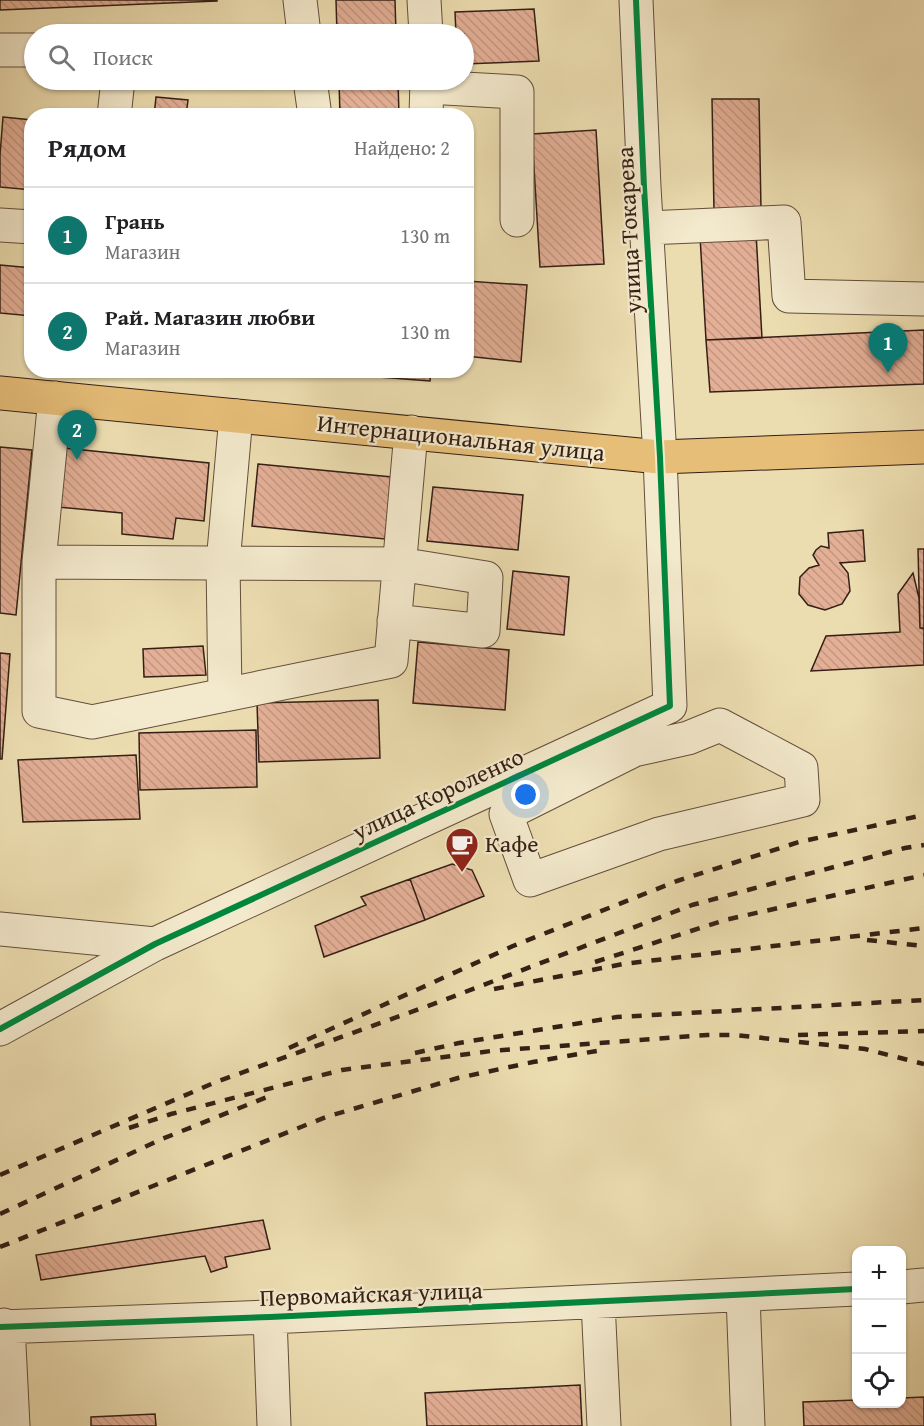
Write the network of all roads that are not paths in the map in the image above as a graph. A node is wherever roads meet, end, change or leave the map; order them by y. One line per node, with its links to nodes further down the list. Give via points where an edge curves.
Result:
1 (300, 0): 4 (street)
2 (636, 0): 16 (street, улица Токарева)
3 (427, 1): 5 (street)
4 (303, 24)
5 (426, 24)
6 (0, 50): 7 (street)
7 (24, 50)
8 (117, 90): 11 (street)
9 (311, 90): 12 (street)
10 (427, 94): 13 (street, via 517,92)
11 (115, 108)
12 (314, 108)
13 (517, 220)
14 (0, 225): 15 (street)
15 (24, 226)
16 (647, 228): 17 (street, via 784,222 789,296); 23 (street, улица Токарева)
17 (924, 299)
18 (0, 393): 19 (main road, Интернациональная улица)
19 (55, 398): 20 (main road, Интернациональная улица); 24 (street)
20 (236, 416): 21 (main road, Интернациональная улица); 25 (street)
21 (411, 432): 23 (main road, Интернациональная улица); 26 (street)
22 (924, 447): 23 (main road, Интернациональная улица)
23 (660, 457): 31 (street, улица Короленко, via 670,706)
24 (39, 562): 25 (street); 28 (street, via 39,711 92,722)
25 (223, 563): 26 (street); 28 (street)
26 (399, 564): 27 (street); 27 (street, via 486,578 483,631)
27 (394, 621): 28 (street, via 391,661)
28 (225, 694)
29 (530, 880): 29 (street, via 506,814 634,750 688,738 720,725 801,768 803,800 659,834)
30 (0, 929): 31 (street)
31 (155, 944): 32 (street, улица Короленко)
32 (0, 1029)
33 (924, 1285): 34 (street)
34 (906, 1287)
35 (852, 1289): 36 (street, Первомайская улица)
36 (743, 1296): 37 (street, Первомайская улица); 43 (street)
37 (598, 1302): 38 (street, Первомайская улица); 42 (street)
38 (270, 1317): 39 (street, Первомайская улица); 41 (street)
39 (2, 1326): 40 (street, via 9,1345)
40 (13, 1426)
41 (274, 1426)
42 (604, 1426)
43 (748, 1426)

